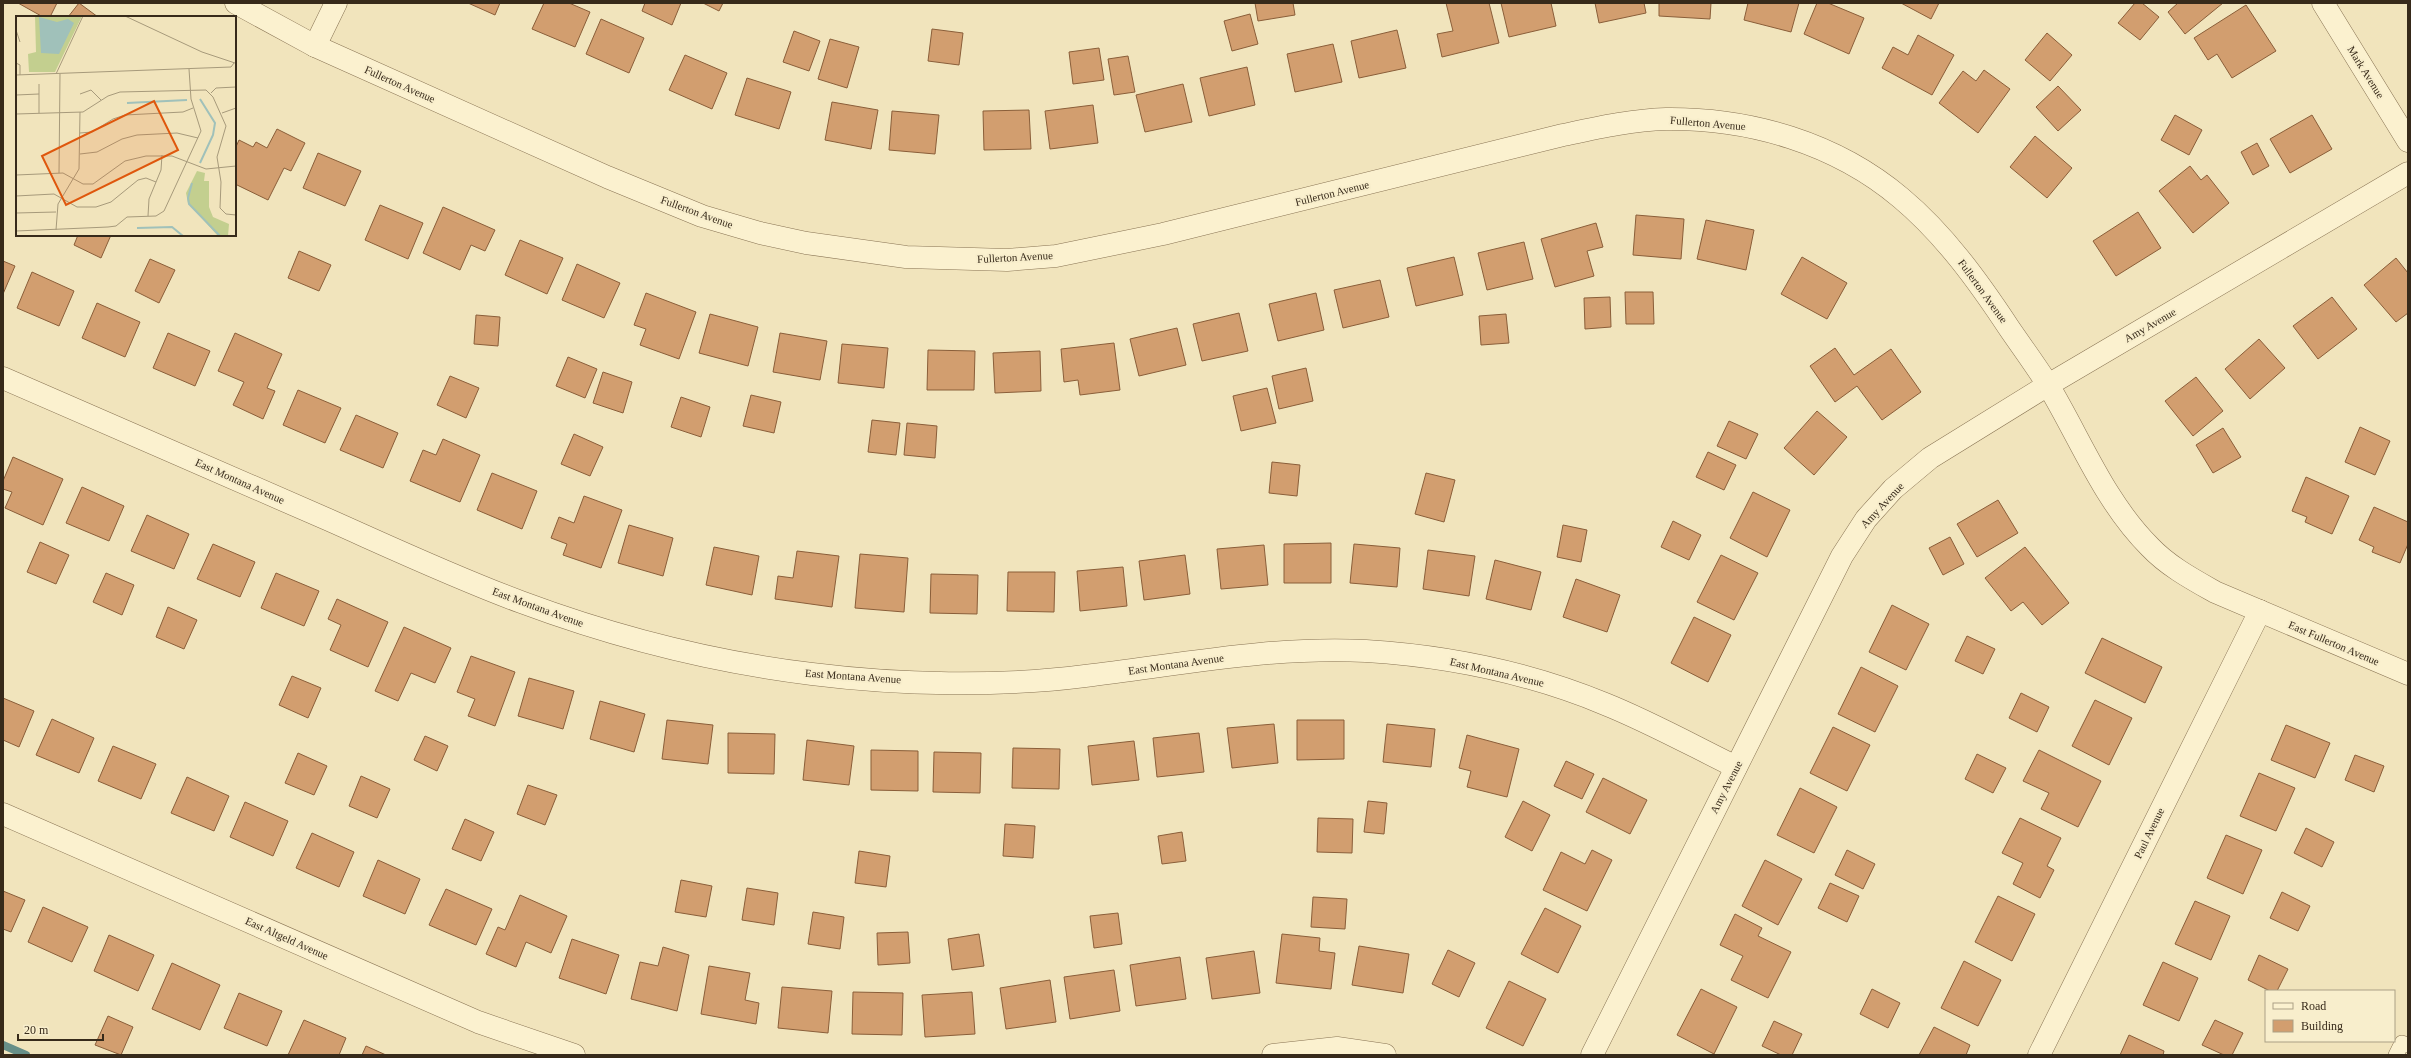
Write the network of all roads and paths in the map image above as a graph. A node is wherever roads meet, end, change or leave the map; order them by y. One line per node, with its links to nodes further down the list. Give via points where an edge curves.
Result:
1 (236, 3): 4 (street, Fullerton Avenue)
2 (336, 3): 4 (street)
3 (2323, 3): 5 (street, Mark Avenue)
4 (315, 46): 8 (street, Fullerton Avenue, via 600,174 702,216 752,232 806,243 906,257 1007,260 1056,256 1163,234 1562,134 1613,125 1664,119 1711,121 1760,128 1805,142 1834,155 1900,197 1931,226 1974,276)
5 (2408, 141)
6 (2408, 173): 8 (street, Amy Avenue)
7 (3, 378): 11 (street, East Montana Avenue, via 521,602 636,639 703,656 814,675 959,682 1080,677 1223,657 1300,651 1362,651 1423,656 1485,668 1554,686 1605,703)
8 (2048, 385): 9 (street, Fullerton Avenue, via 2107,493 2151,549 2214,592); 11 (street, Amy Avenue, via 1930,458 1893,489 1866,519 1842,556)
9 (2260, 611): 10 (street, East Fullerton Avenue); 18 (street, Paul Avenue)
10 (2408, 674)
11 (1736, 767): 17 (street, Amy Avenue)
12 (3, 814): 14 (street, East Altgeld Avenue, via 478,1022)
13 (2408, 1045): 19 (lane, via 2402,1043)
14 (574, 1055)
15 (1273, 1055): 16 (street, via 1337,1048)
16 (1385, 1055)
17 (1592, 1055)
18 (2039, 1055)
19 (2396, 1055)

